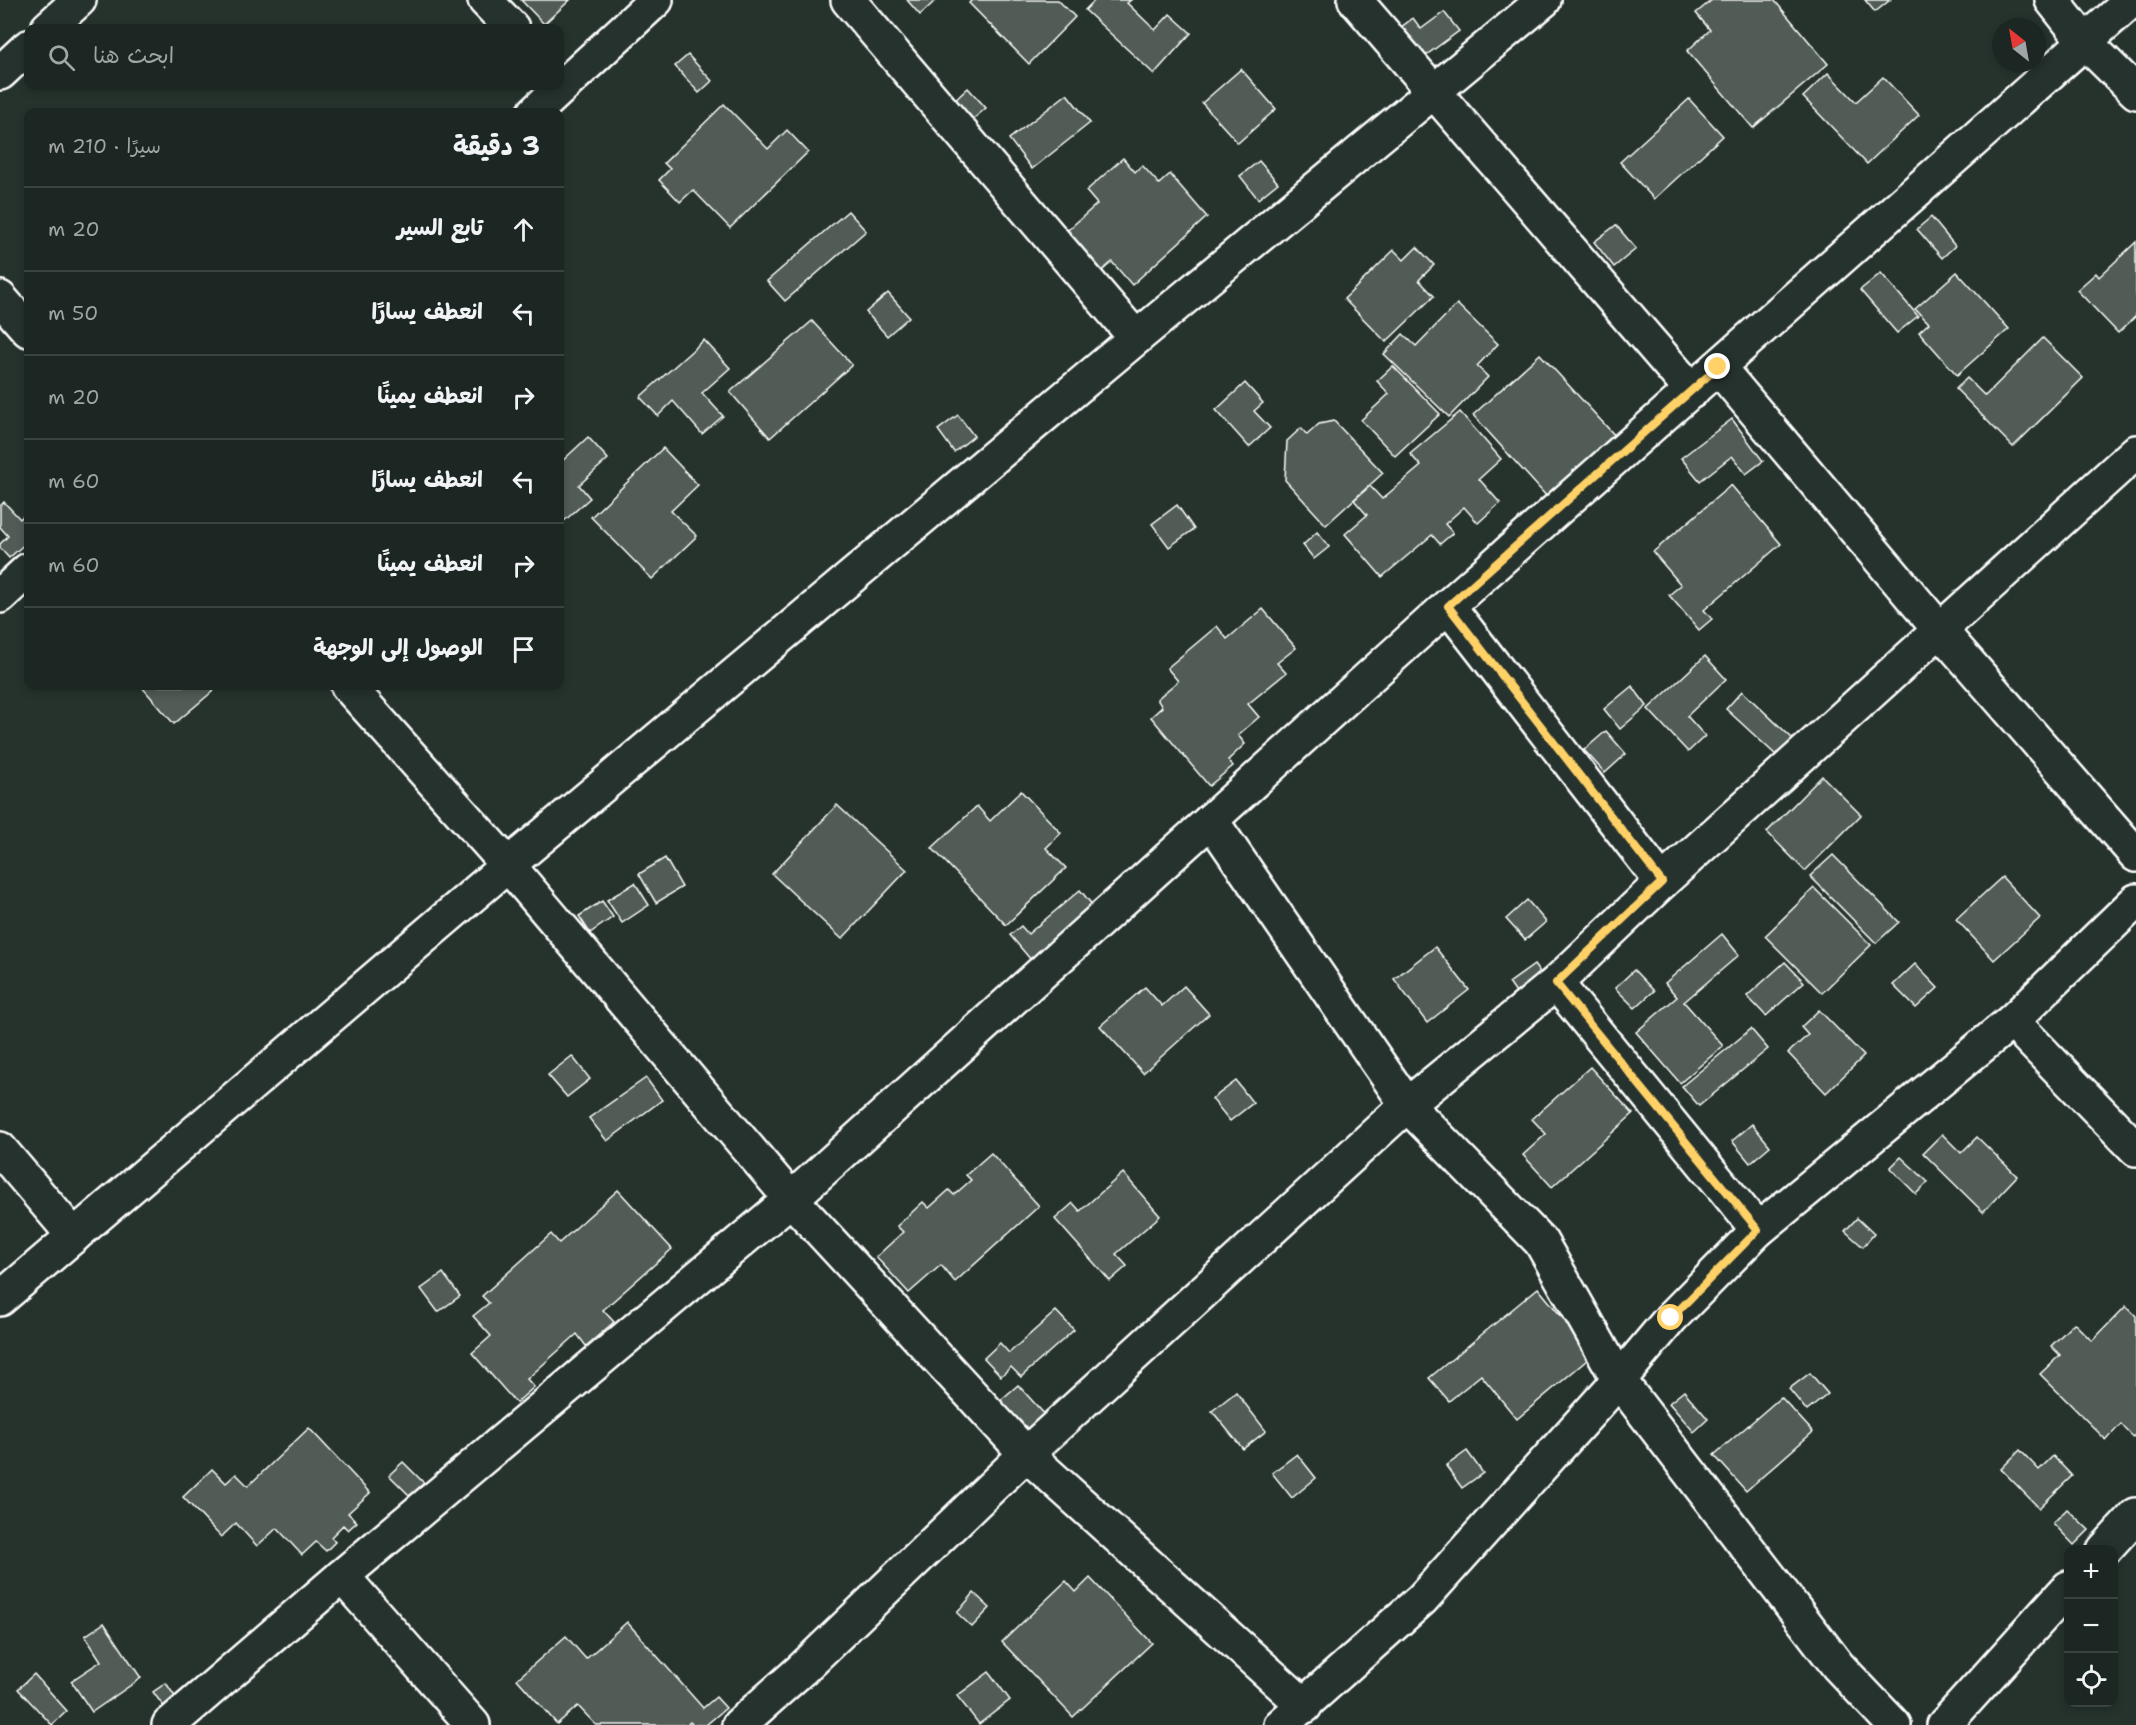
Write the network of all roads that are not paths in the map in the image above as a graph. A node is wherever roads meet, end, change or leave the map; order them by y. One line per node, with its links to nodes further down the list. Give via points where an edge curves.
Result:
1 (79, 0): 9 (street)
2 (485, 0): 10 (street)
3 (656, 0): 14 (street)
4 (848, 0): 21 (street)
5 (1354, 0): 16 (street)
6 (1544, 0): 16 (street)
7 (2052, 0): 11 (street)
8 (2132, 0): 11 (street)
9 (52, 24)
10 (508, 24)
11 (2085, 42): 17 (street); 22 (street)
12 (24, 51): 13 (street)
13 (0, 73)
14 (564, 80)
15 (555, 90): 18 (street)
16 (1434, 92): 21 (street); 23 (street)
17 (2136, 92)
18 (539, 108)
19 (0, 298): 20 (street)
20 (24, 325)
21 (1136, 338): 32 (street)
22 (1718, 367): 23 (street); 28 (street)
23 (1692, 391): 27 (street)
24 (2136, 452): 28 (street)
25 (24, 574): 26 (street)
26 (0, 596)
27 (1448, 606): 30 (street); 33 (street)
28 (1939, 629): 31 (street); 33 (street)
29 (352, 690): 32 (street)
30 (1211, 820): 37 (street); 40 (street)
31 (2136, 855)
32 (508, 865): 40 (street); 42 (street)
33 (1662, 882): 35 (street)
34 (2136, 901): 36 (street)
35 (1556, 983): 37 (street); 41 (street)
36 (2012, 1021): 39 (street); 41 (street)
37 (1407, 1105): 44 (street, via 1541,1242); 45 (street)
38 (0, 1149): 42 (street)
39 (2136, 1149)
40 (791, 1199): 45 (street); 48 (street)
41 (1758, 1230): 44 (street, via 1671,1318)
42 (74, 1236): 43 (street)
43 (0, 1299)
44 (1619, 1380): 50 (street, via 1422,1599); 54 (street, via 1838,1666)
45 (1026, 1454): 50 (street); 53 (street)
46 (2136, 1515): 47 (street)
47 (2109, 1545)
48 (342, 1576): 51 (street); 52 (street)
49 (2064, 1592): 55 (street)
50 (1293, 1715)
51 (169, 1725)
52 (473, 1725)
53 (739, 1725)
54 (1894, 1725)
55 (1944, 1725)

